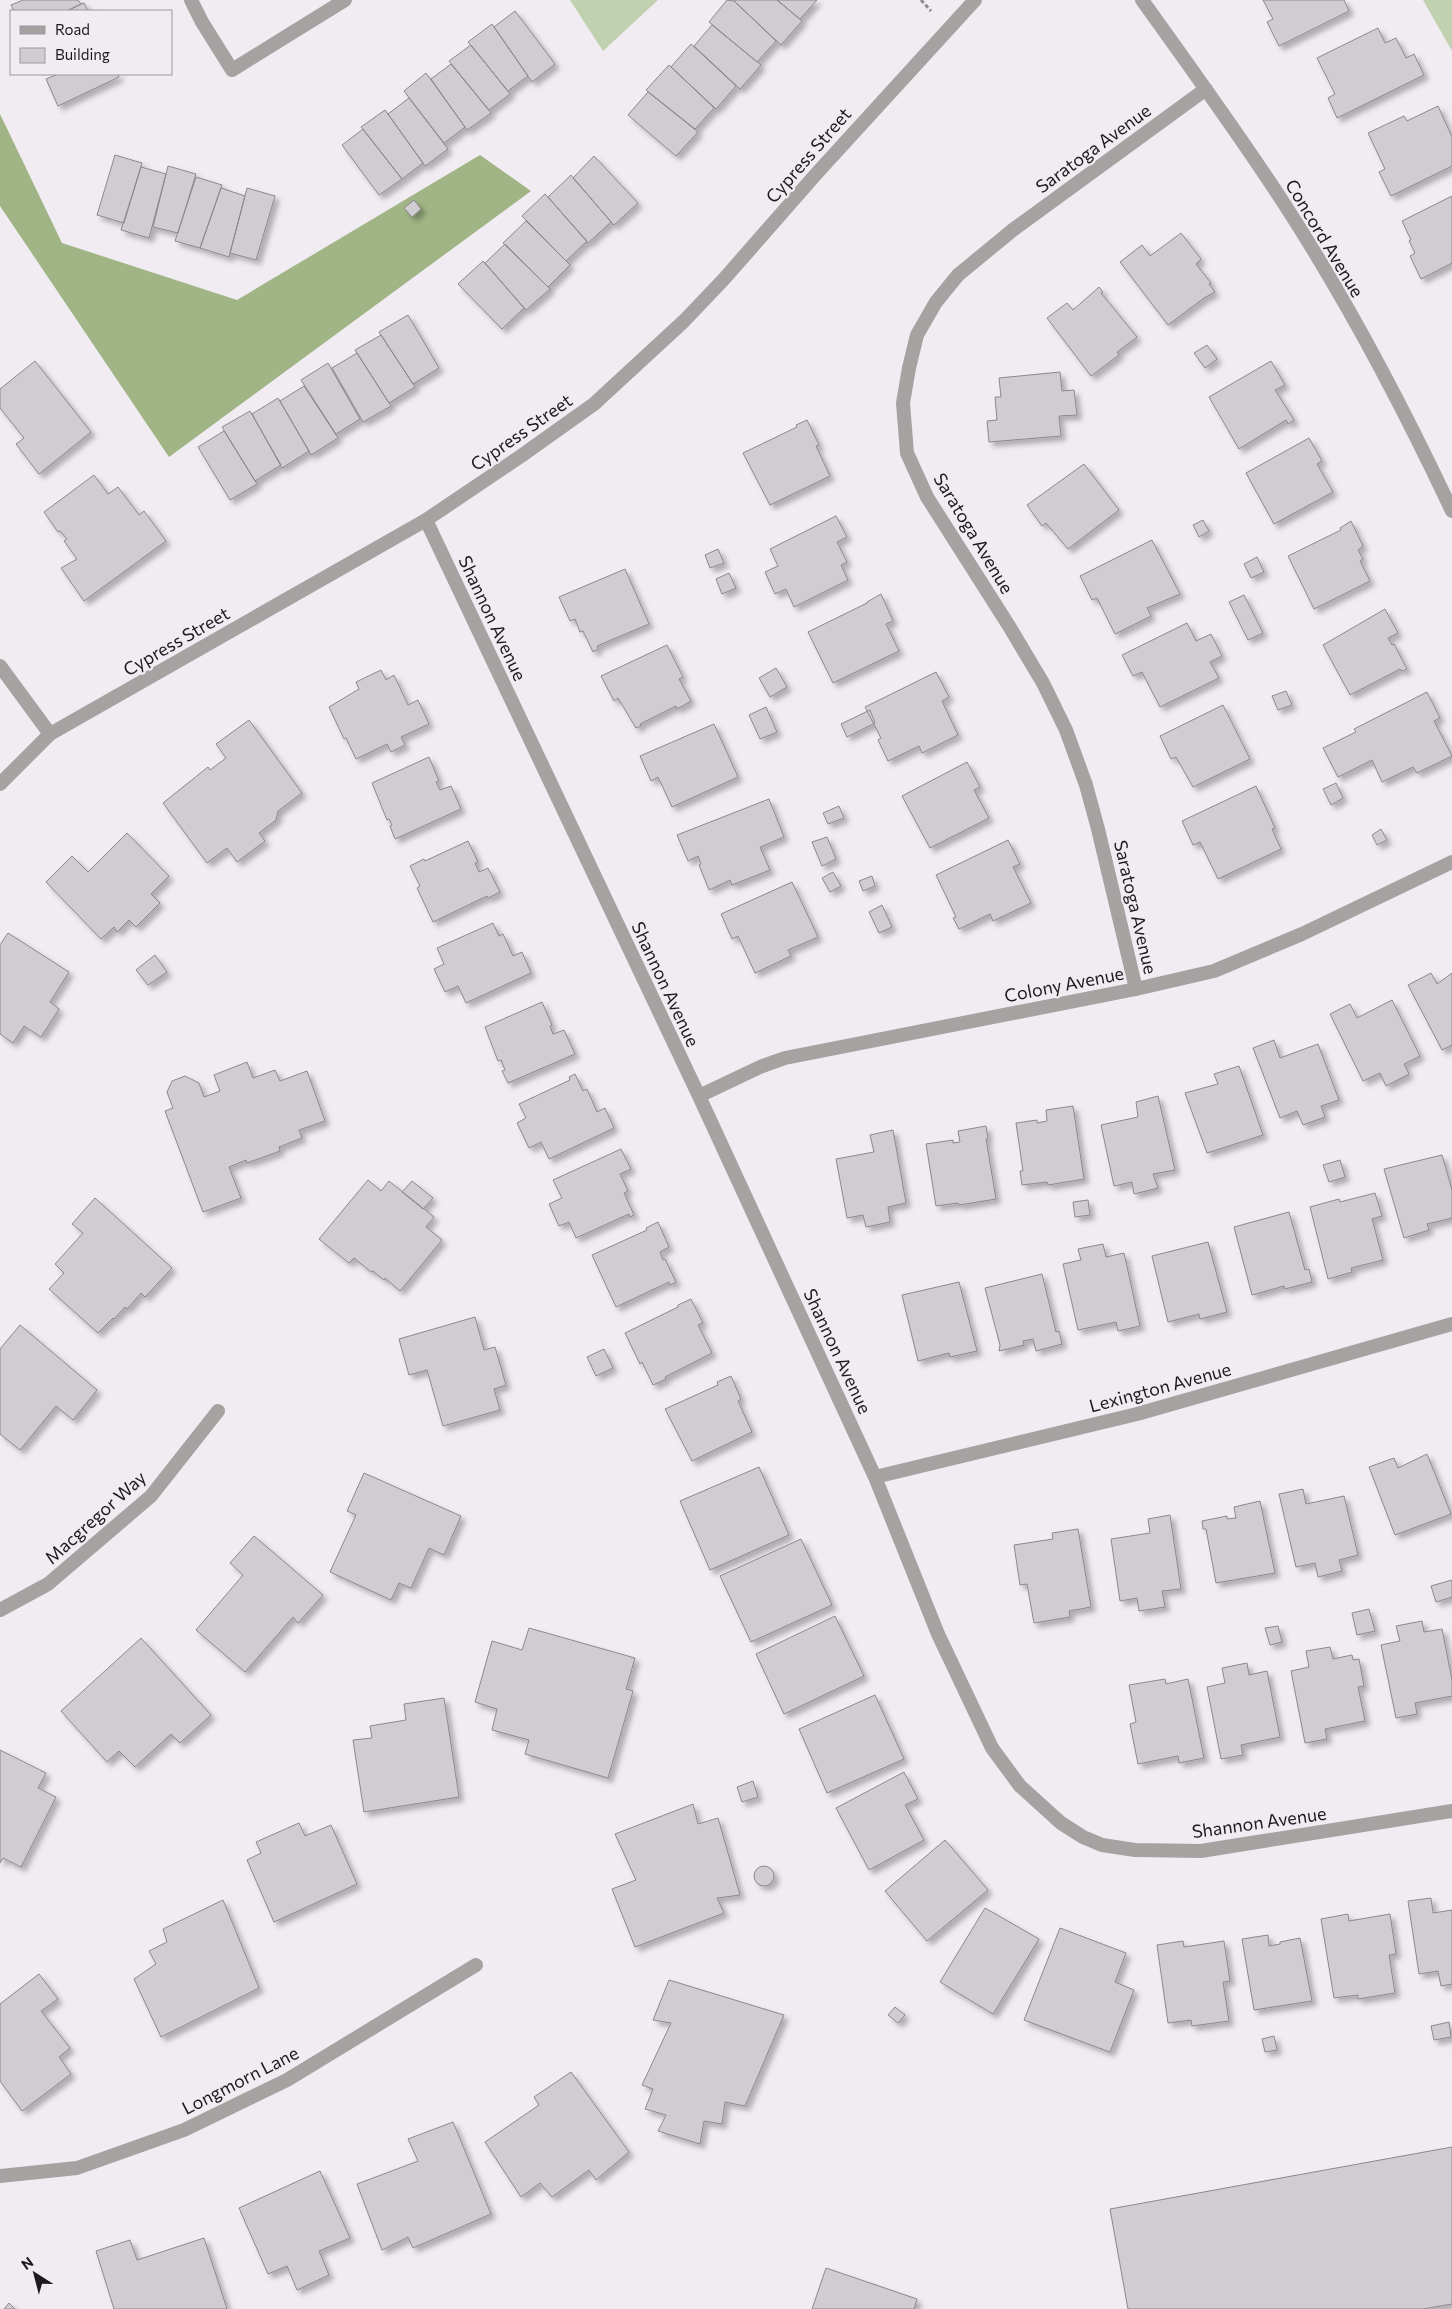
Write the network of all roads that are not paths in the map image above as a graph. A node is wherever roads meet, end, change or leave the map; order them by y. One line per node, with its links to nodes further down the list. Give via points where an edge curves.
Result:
1 (192, 0): 2 (street, via 232,70)
2 (345, 0)
3 (974, 0): 7 (street, Cypress Street, via 684,321 594,404)
4 (1142, 0): 5 (street, Concord Avenue)
5 (1206, 89): 6 (street, Concord Avenue, via 1314,253 1419,441); 12 (street, Saratoga Avenue, via 1014,229 958,275 936,302 917,335 904,403 907,453 927,497 1009,626 1066,730 1096,820)
6 (1452, 511)
7 (426, 520): 9 (street, Cypress Street); 13 (street, Shannon Avenue)
8 (0, 666): 9 (street)
9 (50, 734): 10 (street, Cypress Street)
10 (0, 784)
11 (1452, 862): 12 (street, Colony Avenue, via 1246,959 1186,979)
12 (1136, 989): 13 (street, Colony Avenue, via 785,1058)
13 (698, 1096): 16 (street, Shannon Avenue)
14 (1452, 1324): 16 (street, Lexington Avenue, via 1137,1414)
15 (218, 1410): 17 (street, Macgregor Way, via 151,1496 48,1584)
16 (875, 1477): 18 (street, Shannon Avenue, via 938,1634 992,1748 1020,1786 1083,1837 1102,1845 1135,1850 1201,1851)
17 (0, 1610)
18 (1452, 1811)
19 (476, 1965): 20 (street, Longmorn Lane, via 287,2080 184,2130 77,2168)
20 (0, 2176)

